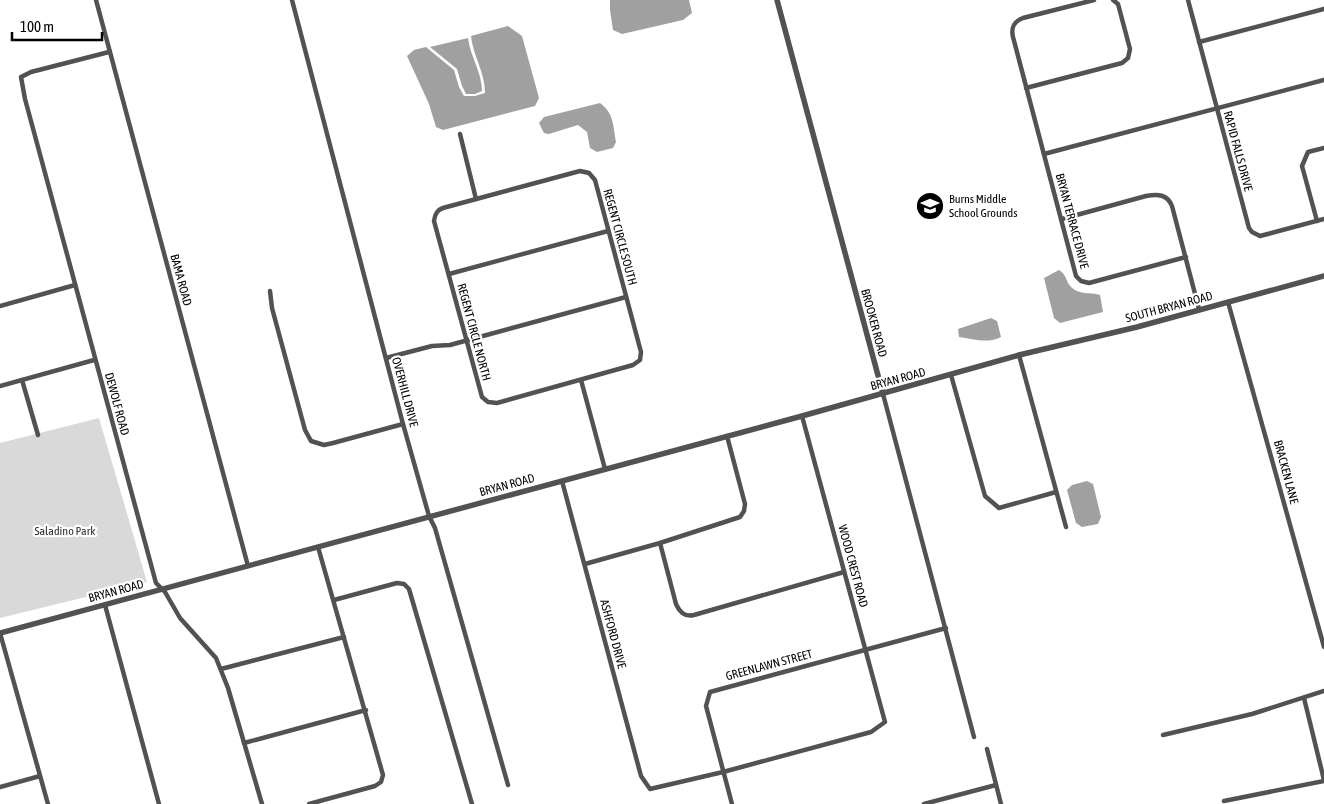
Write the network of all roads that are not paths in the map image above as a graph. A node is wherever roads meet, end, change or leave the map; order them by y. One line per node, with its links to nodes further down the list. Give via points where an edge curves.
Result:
1 (96, 0): 9 (street, BAMA ROAD)
2 (292, 0): 32 (street, OVERHILL DRIVE)
3 (777, 0): 38 (street, BROOKER ROAD)
4 (1094, 0): 11 (street, BRYAN TERRACE DRIVE, via 1015,22 1012,38)
5 (1113, 0): 11 (street, via 1118,4 1130,49 1128,58)
6 (1188, 0): 8 (street, RAPID FALLS DRIVE)
7 (1324, 9): 8 (street)
8 (1199, 42): 12 (street, RAPID FALLS DRIVE)
9 (109, 52): 24 (street, DEWOLF ROAD, via 21,77); 51 (street, BAMA ROAD)
10 (1324, 80): 12 (street)
11 (1026, 88): 15 (street, BRYAN TERRACE DRIVE)
12 (1217, 109): 15 (street); 19 (street, RAPID FALLS DRIVE, via 1252,232 1260,236)
13 (460, 134): 16 (street)
14 (1324, 148): 19 (street, via 1308,152 1302,166)
15 (1044, 154): 17 (street, BRYAN TERRACE DRIVE)
16 (476, 199): 20 (street, REGENT CIRCLE SOUTH, via 585,171 595,180); 22 (street, REGENT CIRCLE NORTH, via 443,208 435,216)
17 (1062, 218): 21 (street, via 1161,195 1171,203); 21 (street, BRYAN TERRACE DRIVE, via 1076,276 1085,283)
18 (1324, 219): 19 (street, RAPID FALLS DRIVE)
19 (1317, 221)
20 (608, 231): 22 (street); 26 (street, REGENT CIRCLE SOUTH)
21 (1186, 257): 29 (street)
22 (449, 274): 30 (street, REGENT CIRCLE NORTH)
23 (1324, 276): 27 (street, SOUTH BRYAN ROAD)
24 (75, 285): 28 (street); 33 (street, DEWOLF ROAD)
25 (270, 291): 40 (street, via 305,430 311,441 324,445)
26 (626, 297): 30 (street); 36 (street, REGENT CIRCLE SOUTH, via 641,352 640,360)
27 (1228, 302): 29 (street, SOUTH BRYAN ROAD); 59 (street, BRACKEN LANE)
28 (0, 306)
29 (1199, 309): 31 (street, SOUTH BRYAN ROAD)
30 (466, 340): 32 (street); 36 (street, REGENT CIRCLE NORTH, via 482,397 488,402 497,403)
31 (1019, 355): 34 (street, BRYAN ROAD); 45 (street)
32 (386, 358): 40 (street, OVERHILL DRIVE)
33 (94, 360): 35 (street); 53 (street, DEWOLF ROAD, via 156,582)
34 (951, 375): 38 (street, BRYAN ROAD); 45 (street, via 985,496 999,508)
35 (22, 380): 37 (street); 41 (street)
36 (581, 380): 43 (street)
37 (0, 386)
38 (882, 394): 39 (street, BRYAN ROAD); 56 (street, BROOKER ROAD)
39 (802, 416): 42 (street, BRYAN ROAD); 52 (street, WOOD CREST ROAD)
40 (403, 424): 46 (street, OVERHILL DRIVE)
41 (38, 435)
42 (727, 436): 43 (street, BRYAN ROAD); 48 (street, via 744,504 743,514 736,519)
43 (605, 469): 44 (street, BRYAN ROAD)
44 (562, 481): 46 (street, BRYAN ROAD); 50 (street, ASHFORD DRIVE)
45 (1056, 492): 47 (street)
46 (429, 516): 49 (street, BRYAN ROAD); 72 (street, OVERHILL DRIVE)
47 (1066, 527)
48 (660, 542): 50 (street); 52 (street, via 676,604 687,615)
49 (318, 547): 51 (street, BRYAN ROAD); 54 (street)
50 (585, 564): 69 (street, ASHFORD DRIVE, via 641,776 650,789)
51 (248, 566): 53 (street, BRYAN ROAD)
52 (844, 572): 60 (street, WOOD CREST ROAD)
53 (162, 589): 55 (street, BRYAN ROAD); 61 (street, DEWOLF ROAD, via 180,618 213,654)
54 (334, 600): 58 (street); 80 (street, via 397,583 409,589)
55 (105, 605): 57 (street, BRYAN ROAD); 77 (street)
56 (946, 628): 60 (street, GREENLAWN STREET); 66 (street, BROOKER ROAD)
57 (0, 633): 70 (street)
58 (344, 637): 61 (street); 64 (street)
59 (1324, 646)
60 (865, 650): 69 (street, GREENLAWN STREET, via 710,692 706,706); 69 (street, WOOD CREST ROAD, via 885,722 871,732)
61 (221, 670): 67 (street, DEWOLF ROAD)
62 (1324, 691): 63 (street)
63 (1304, 698): 65 (street); 71 (street)
64 (366, 710): 67 (street); 79 (street, via 383,771 382,780 375,786)
65 (1164, 735)
66 (974, 737)
67 (244, 743): 78 (street, DEWOLF ROAD)
68 (987, 749): 73 (street)
69 (723, 772): 81 (street, GREENLAWN STREET)
70 (40, 776): 74 (street); 76 (street)
71 (1324, 781): 75 (street)
72 (508, 785)
73 (996, 785): 82 (street); 83 (street)
74 (0, 787)
75 (1224, 801)
76 (48, 804)
77 (159, 804)
78 (262, 804)
79 (309, 804)
80 (472, 804)
81 (732, 804)
82 (924, 804)
83 (1001, 804)

